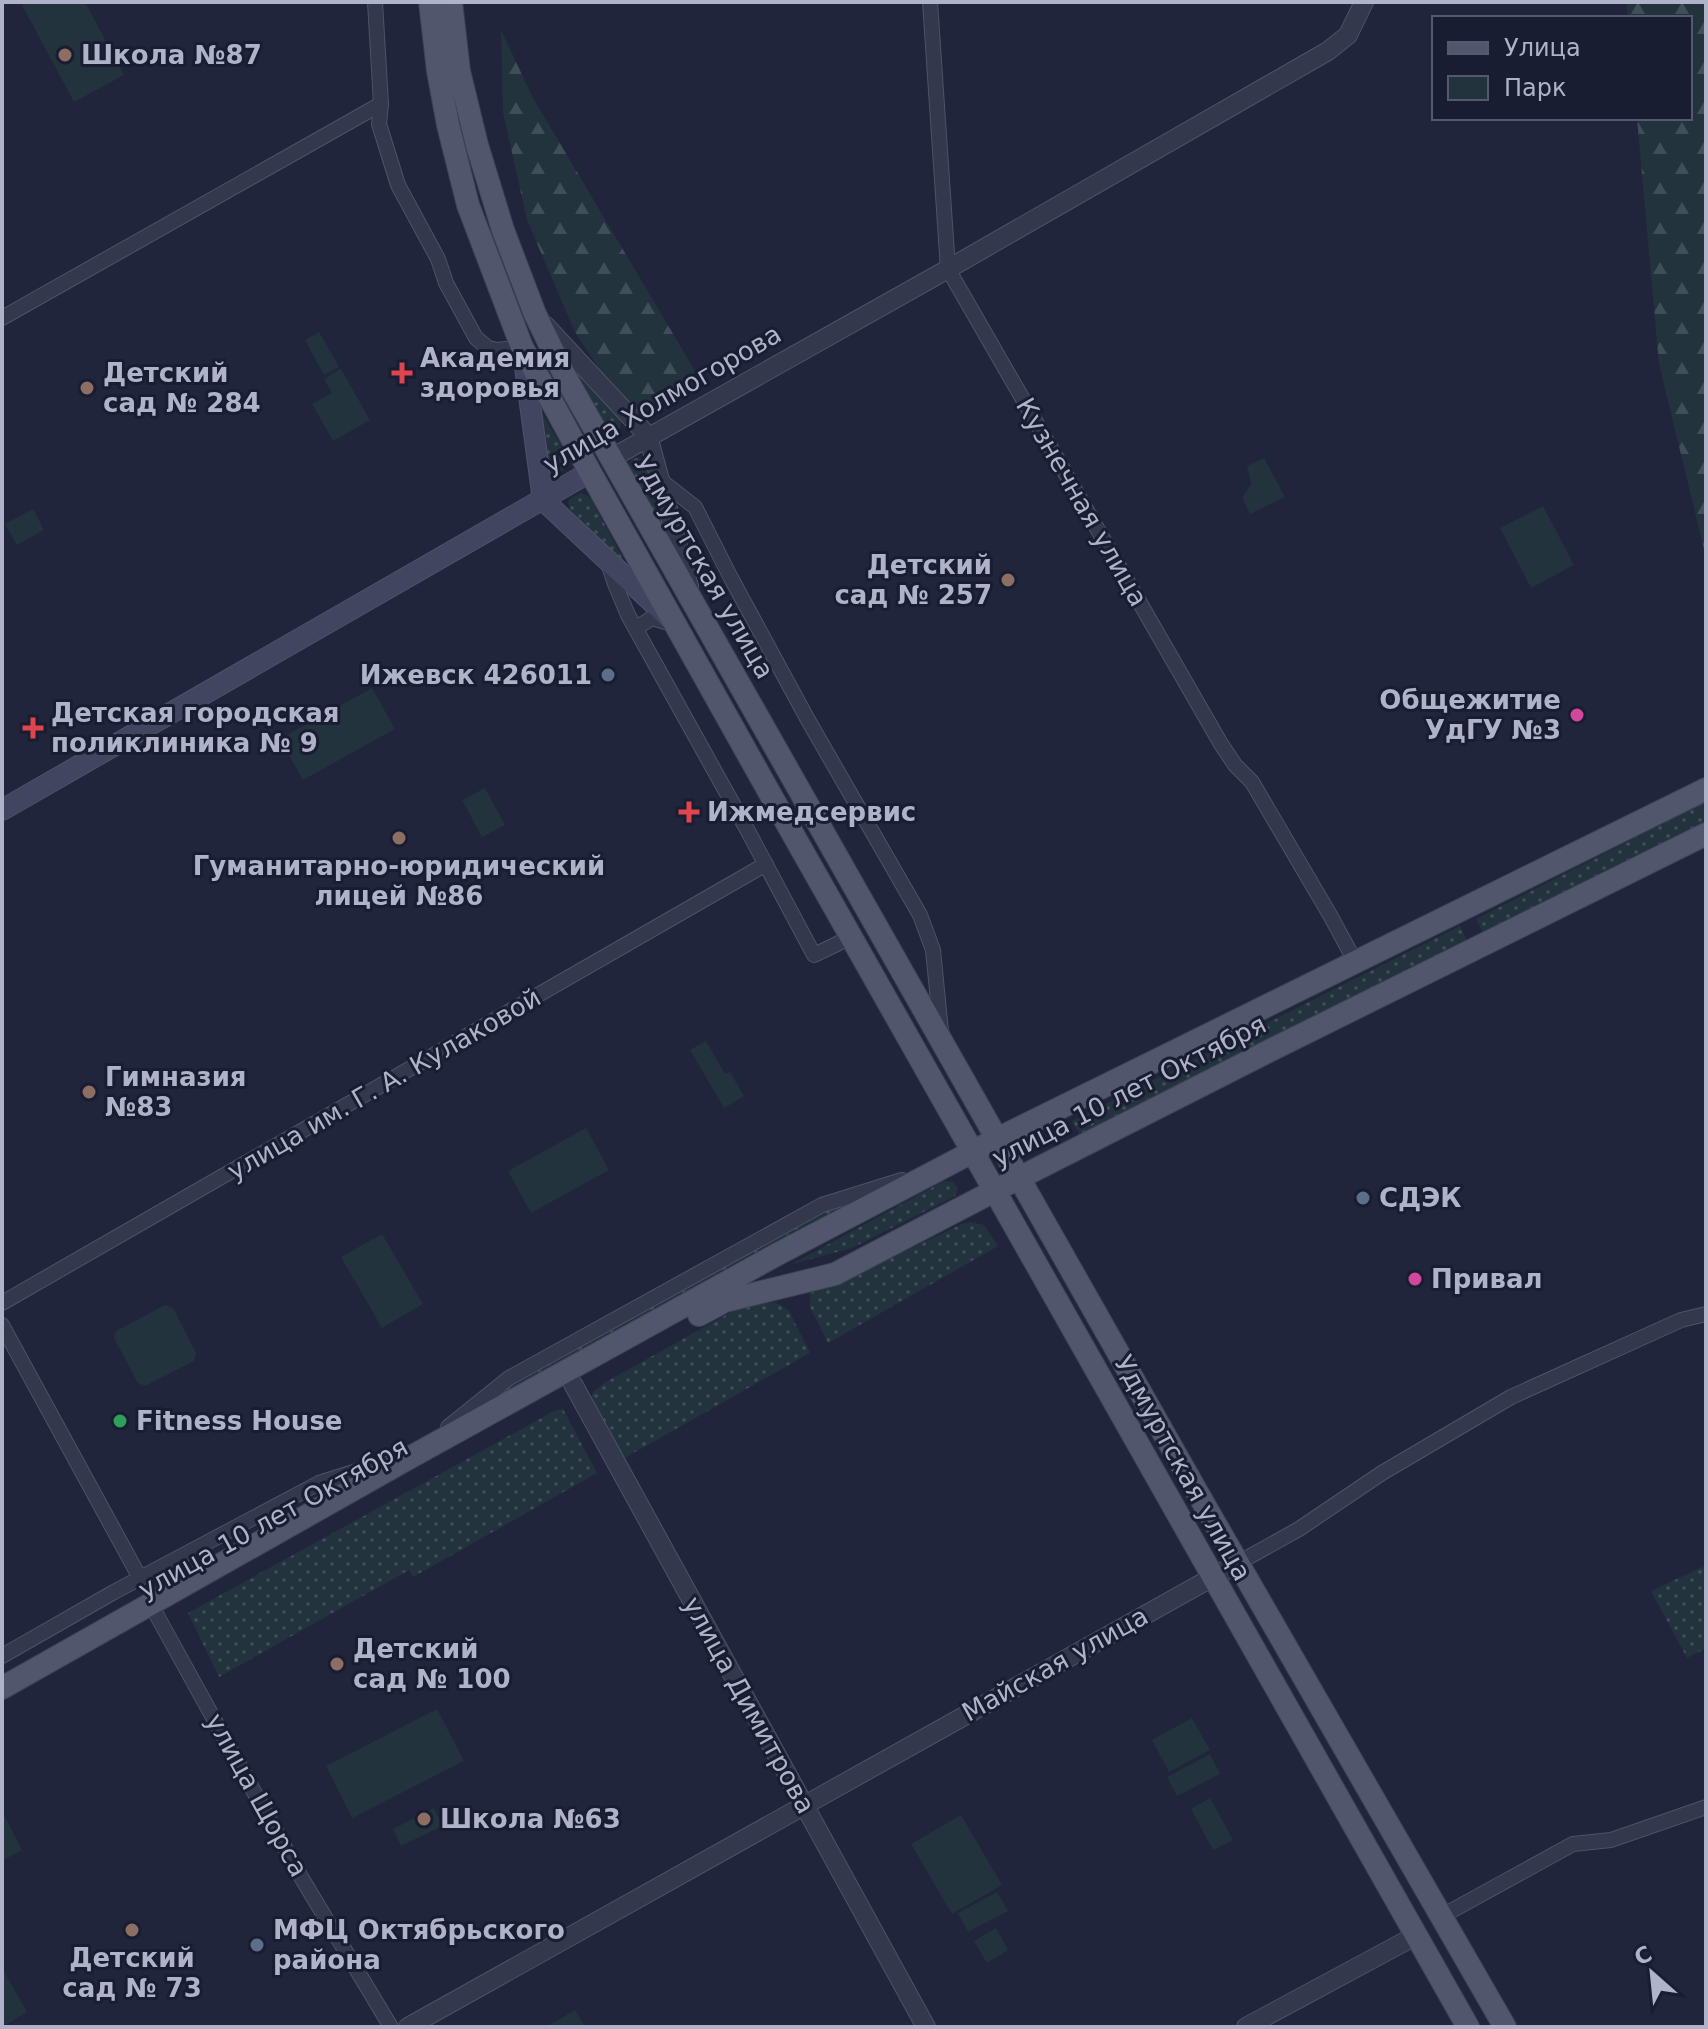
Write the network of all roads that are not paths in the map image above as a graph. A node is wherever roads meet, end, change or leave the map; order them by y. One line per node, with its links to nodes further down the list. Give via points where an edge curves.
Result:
1 (375, 2): 6 (street)
2 (430, 2): 10 (main road, Удмуртская улица, via 445,111 468,205)
3 (451, 2): 8 (main road, Удмуртская улица, via 459,71 477,145)
4 (930, 2): 7 (street, Кузнечная улица)
5 (1364, 2): 7 (street, улица Холмогорова, via 1348,35 1328,51)
6 (381, 104): 9 (street); 10 (street, via 379,124 398,185 476,338 498,350)
7 (948, 269): 11 (street, улица Холмогорова); 25 (street, Кузнечная улица, via 1221,744 1252,782)
8 (535, 314): 11 (street); 12 (main road, Удмуртская улица)
9 (2, 318)
10 (522, 347): 13 (main road, Удмуртская улица); 15 (main road)
11 (648, 436): 12 (street, улица Холмогорова); 14 (street)
12 (610, 459): 13 (main road, улица Холмогорова); 17 (main road, Удмуртская улица)
13 (590, 472): 15 (main road, улица Холмогорова); 18 (main road, Удмуртская улица)
14 (659, 479): 17 (street); 26 (street, Удмуртская улица, via 695,507 920,915 933,950)
15 (543, 500): 16 (main road); 21 (main road, улица Холмогорова)
16 (608, 562): 18 (main road); 19 (street)
17 (696, 611): 26 (main road, Удмуртская улица)
18 (676, 625): 19 (street, via 652,618); 24 (main road, Удмуртская улица)
19 (636, 628): 23 (street)
20 (1706, 789): 25 (main road, улица 10 лет Октября)
21 (2, 810)
22 (1706, 834): 30 (main road, улица 10 лет Октября)
23 (766, 864): 24 (street, via 814,955); 32 (street, улица им. Г. А. Кулаковой)
24 (851, 936): 28 (main road, Удмуртская улица)
25 (1356, 963): 27 (main road, улица 10 лет Октября)
26 (942, 1044): 27 (main road, Удмуртская улица)
27 (997, 1139): 28 (main road, улица 10 лет Октября); 30 (main road, Удмуртская улица)
28 (973, 1152): 29 (main road, улица 10 лет Октября); 31 (main road, Удмуртская улица)
29 (946, 1166): 35 (main road, улица 10 лет Октября, via 776,1255); 36 (street, улица 10 лет Октября, via 822,1205 509,1378)
30 (1019, 1178): 31 (main road, улица 10 лет Октября); 37 (main road, Удмуртская улица)
31 (994, 1191): 35 (main road, улица 10 лет Октября, via 835,1274 725,1301); 38 (main road, Удмуртская улица)
32 (2, 1303)
33 (1706, 1314): 37 (street, Майская улица, via 1681,1320 1511,1397)
34 (2, 1325): 39 (street)
35 (570, 1377): 36 (main road, улица 10 лет Октября); 40 (main road, улица 10 лет Октября); 46 (street, улица Димитрова)
36 (409, 1458): 39 (street, улица 10 лет Октября, via 319,1483); 40 (main road, улица 10 лет Октября)
37 (1238, 1563): 38 (street, Майская улица); 41 (main road, Удмуртская улица)
38 (1212, 1577): 42 (main road, Удмуртская улица); 46 (street, Майская улица)
39 (140, 1578): 43 (street, улица 10 лет Октября)
40 (154, 1608): 44 (main road, улица 10 лет Октября); 45 (main road, улица 10 лет Октября); 50 (street, улица Щорса, via 301,1877)
41 (1270, 1619): 42 (main road, via 1248,1624); 48 (main road, Удмуртская улица)
42 (1245, 1636): 49 (main road, Удмуртская улица)
43 (2, 1656)
44 (2, 1688)
45 (2, 1705)
46 (804, 1805): 51 (street, Майская улица); 52 (street, улица Димитрова)
47 (1706, 1807): 48 (street, via 1611,1840 1573,1844)
48 (1442, 1916): 55 (main road, Удмуртская улица)
49 (1415, 1936): 53 (street); 54 (main road, Удмуртская улица)
50 (391, 2027)
51 (408, 2027)
52 (926, 2027)
53 (1246, 2027)
54 (1468, 2027)
55 (1505, 2027)

